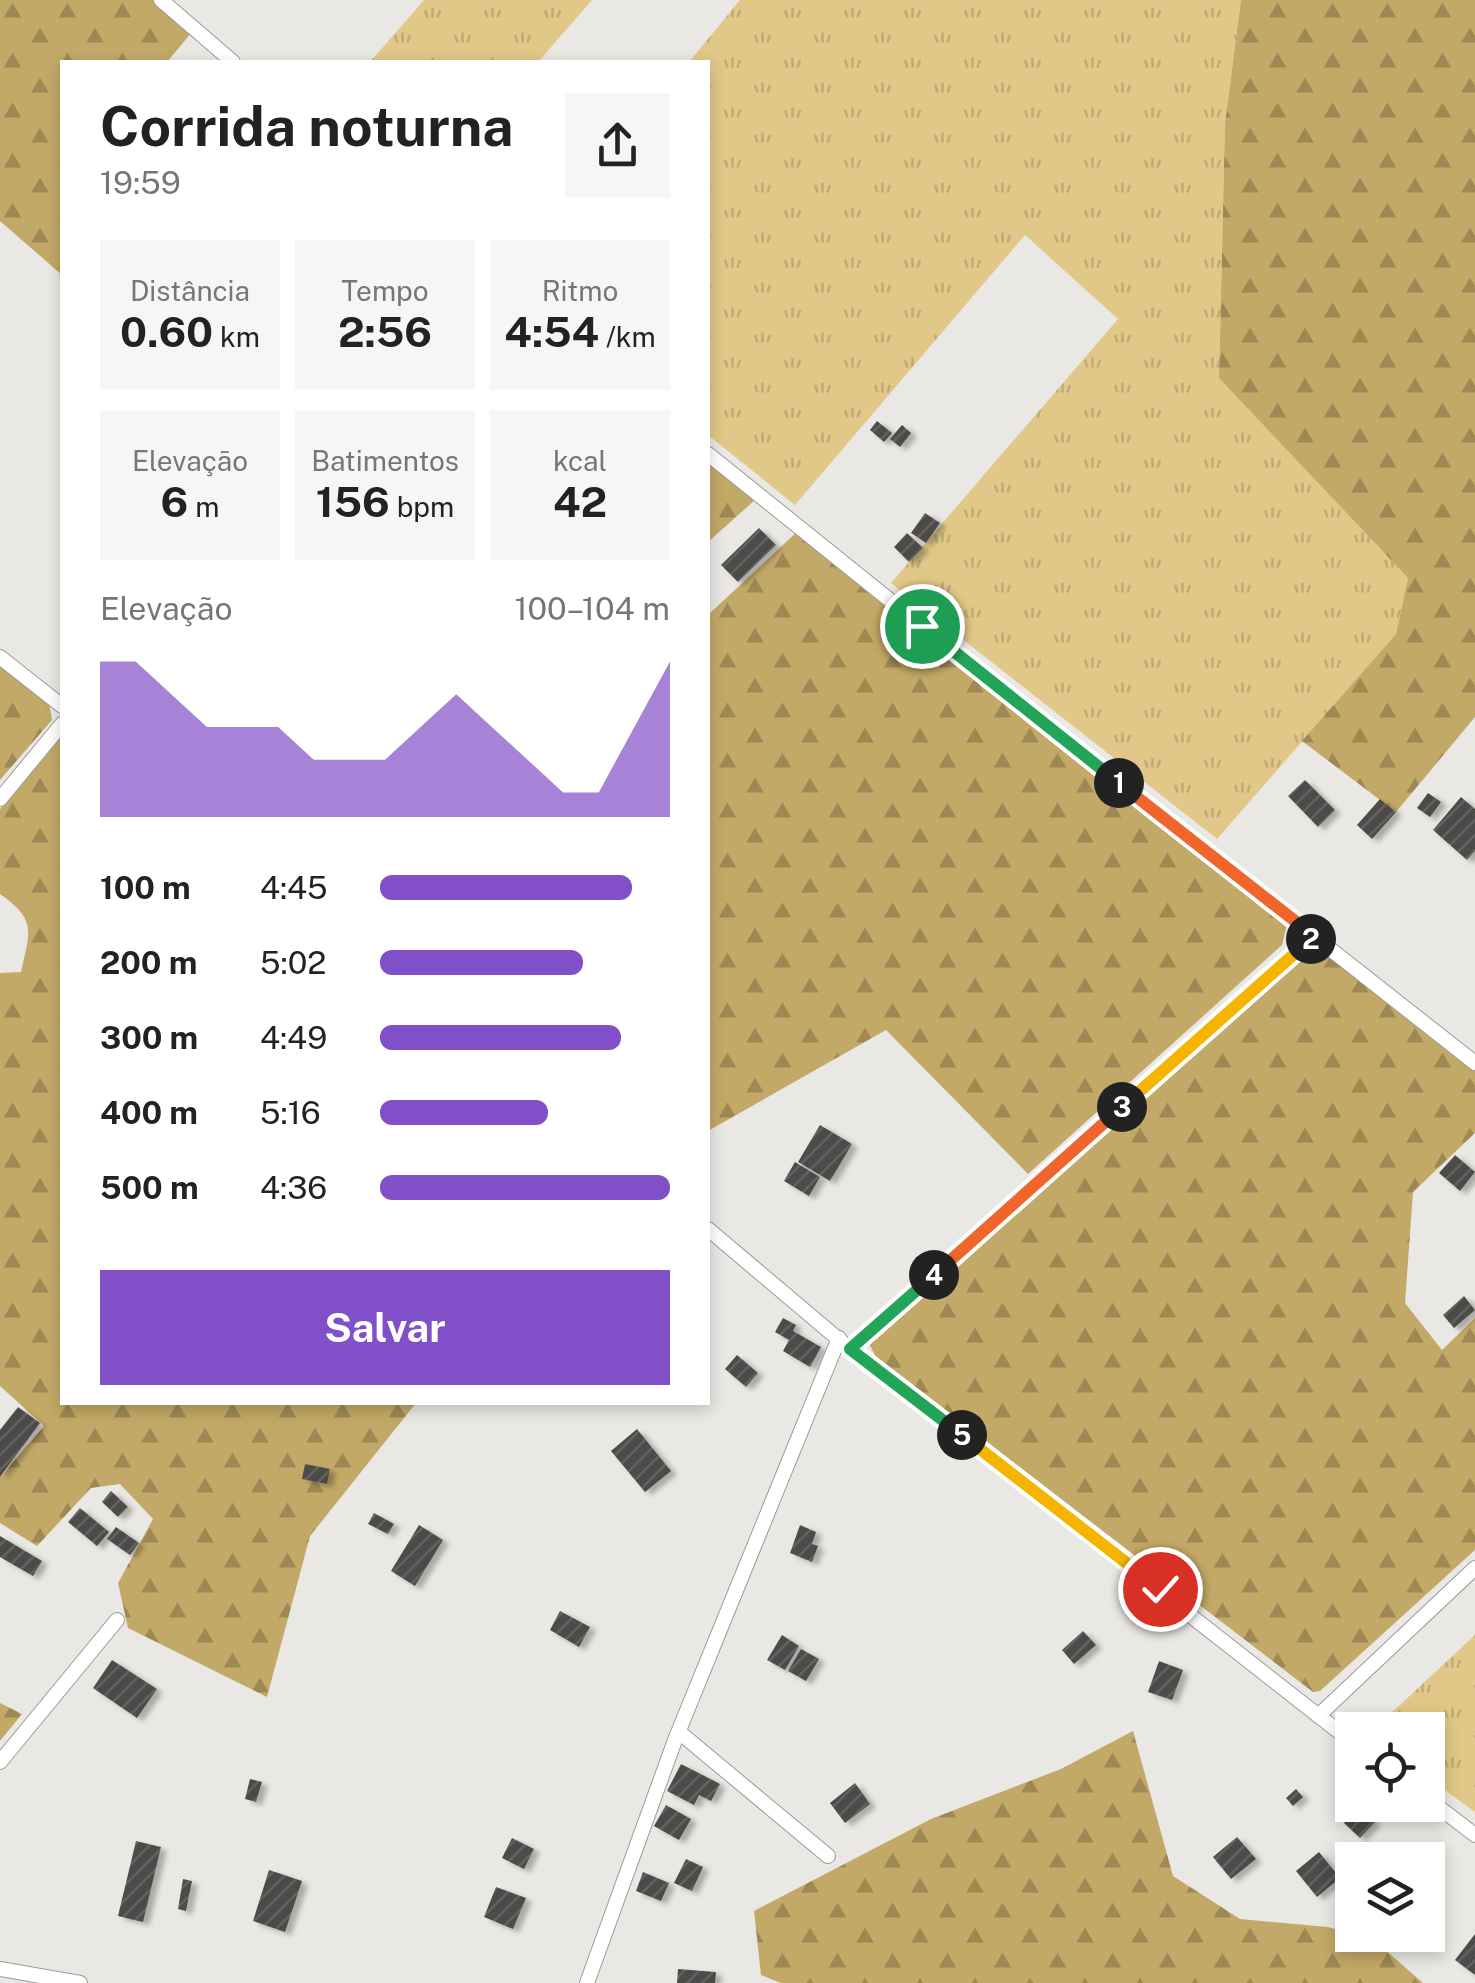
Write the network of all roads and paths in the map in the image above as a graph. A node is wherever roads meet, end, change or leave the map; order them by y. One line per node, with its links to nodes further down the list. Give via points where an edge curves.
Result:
1 (161, 0): 2 (street)
2 (231, 60)
3 (710, 456): 8 (street)
4 (0, 657): 5 (street)
5 (60, 704)
6 (60, 726): 7 (street)
7 (0, 799)
8 (1314, 936): 9 (street); 11 (street)
9 (1475, 1063)
10 (710, 1230): 11 (street)
11 (845, 1344): 14 (street); 16 (street)
12 (1475, 1568): 14 (street)
13 (117, 1620): 17 (street)
14 (1318, 1716): 15 (street)
15 (1335, 1729)
16 (679, 1732): 20 (street); 23 (street)
17 (0, 1762)
18 (1445, 1812): 19 (street)
19 (1475, 1835)
20 (828, 1856)
21 (0, 1969): 22 (street)
22 (80, 1983)
23 (587, 1983)

